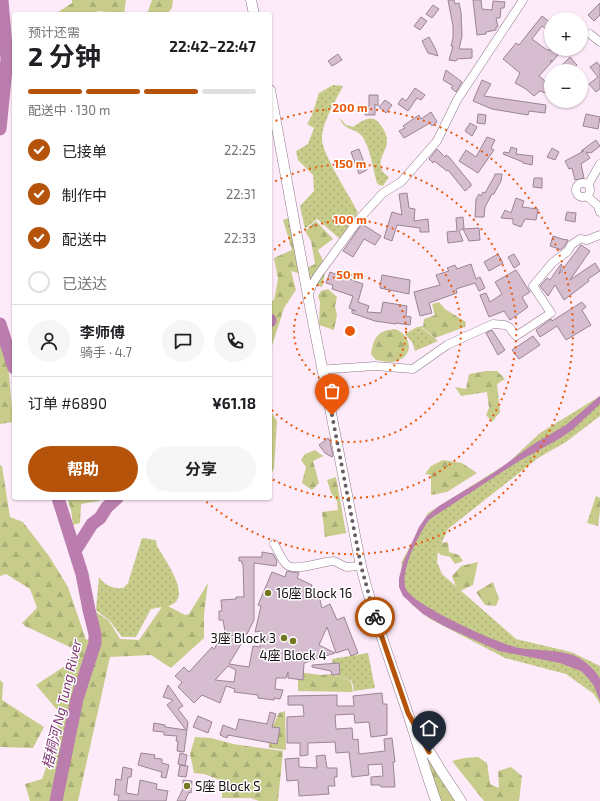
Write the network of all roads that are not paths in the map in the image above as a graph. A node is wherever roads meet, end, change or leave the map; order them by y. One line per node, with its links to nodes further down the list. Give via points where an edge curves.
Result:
1 (251, 0): 3 (main road)
2 (523, 0): 12 (street, via 457,100 437,141 401,182 383,193 360,218 318,275)
3 (254, 12)
4 (590, 34): 5 (street)
5 (600, 42)
6 (272, 101): 12 (main road)
7 (600, 164): 8 (street)
8 (588, 185): 9 (street); 9 (street, via 581,183 576,191 577,196)
9 (588, 196): 10 (street)
10 (600, 212)
11 (600, 235): 13 (street, via 587,240 580,239 552,263 533,286 551,313 516,336 509,327 493,324 447,345 413,369 375,366)
12 (308, 296): 13 (main road)
13 (323, 370): 15 (main road)
14 (274, 544): 15 (street, via 286,564 291,567 334,560 346,567)
15 (361, 566): 16 (main road, via 371,607)
16 (408, 713): 17 (main road, via 424,770); 18 (main road)
17 (436, 801)
18 (461, 801)

